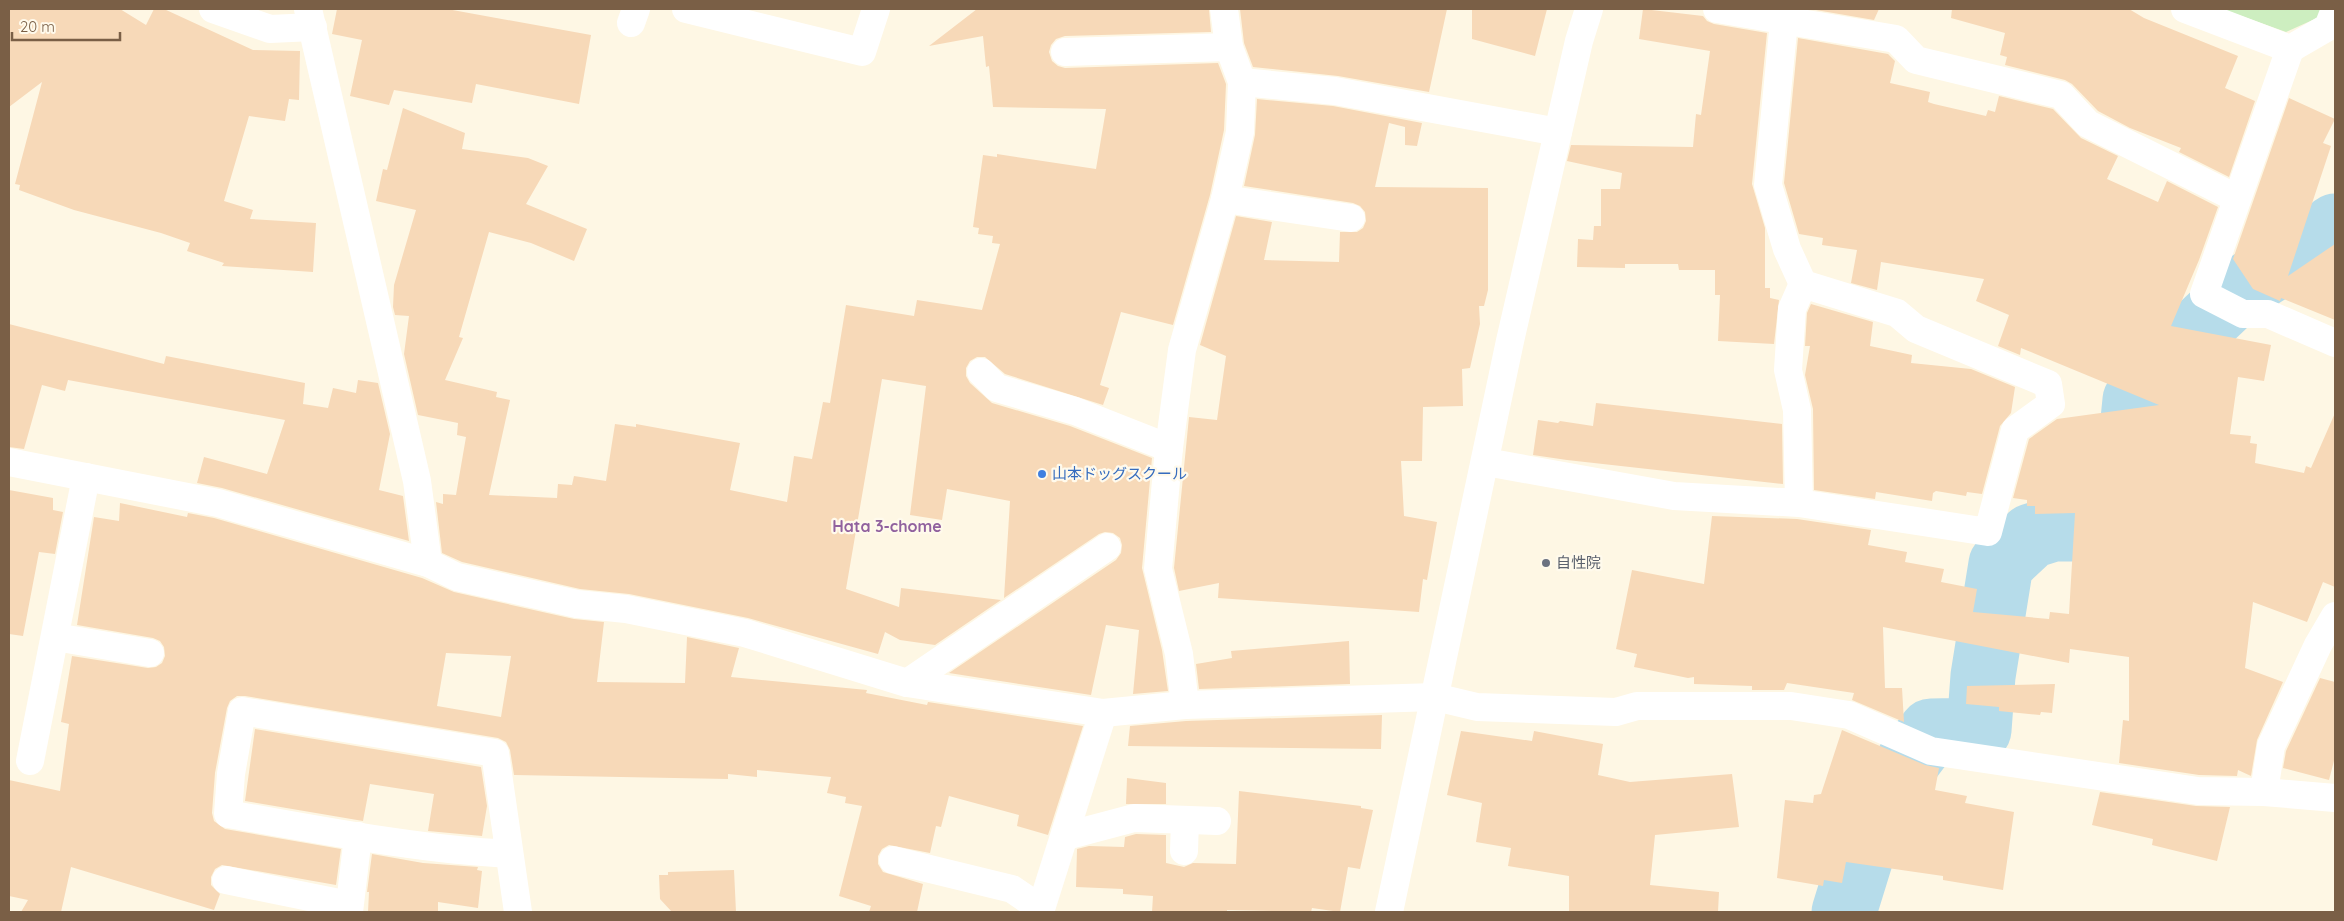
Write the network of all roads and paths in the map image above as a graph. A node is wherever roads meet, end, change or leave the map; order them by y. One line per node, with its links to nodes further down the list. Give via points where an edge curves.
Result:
1 (213, 9): 9 (street, via 270,30)
2 (686, 9): 3 (street, via 862,52)
3 (876, 9)
4 (1224, 9): 11 (street)
5 (1589, 9): 15 (street)
6 (1717, 9): 10 (street)
7 (2185, 9): 12 (street)
8 (2335, 9): 12 (street, via 2328,27)
9 (310, 18): 28 (street, via 417,481)
10 (1784, 20): 16 (street, via 1896,39 1916,60 2061,95 2088,124); 19 (street, via 1768,185 1787,249)
11 (1230, 47): 13 (street); 14 (street)
12 (2290, 49): 16 (street)
13 (1066, 52)
14 (1242, 82): 15 (street, via 1335,90); 17 (street, via 1240,132)
15 (1558, 132): 24 (street)
16 (2236, 198): 20 (street, via 2204,294 2243,314 2268,314)
17 (1225, 199): 18 (street); 22 (street, via 1182,350)
18 (1351, 218)
19 (1803, 284): 26 (street, via 1792,309 1788,370 1797,410); 26 (street, via 1897,313 1916,329 2048,384 2051,404 2015,430 1988,532)
20 (2335, 342)
21 (981, 372): 22 (street, via 997,388 1075,411)
22 (1169, 448): 34 (street, via 1158,569 1179,654)
23 (9, 462): 25 (street)
24 (1486, 462): 26 (street, via 1674,496); 33 (street)
25 (86, 477): 28 (street, via 218,504); 30 (street)
26 (1799, 503)
27 (1107, 547): 32 (street)
28 (428, 563): 32 (street, via 457,577 577,604 626,609 745,633)
29 (2335, 616): 37 (street, via 2271,746)
30 (55, 637): 31 (street); 36 (street)
31 (150, 653)
32 (908, 683): 35 (street)
33 (1435, 697): 34 (street); 37 (street, via 1477,707 1616,712 1637,706 1791,706 1849,715 1931,751 2198,791); 50 (street)
34 (1184, 705): 35 (street)
35 (1103, 713): 42 (street)
36 (30, 761)
37 (2264, 792): 38 (street)
38 (2335, 798)
39 (1185, 820): 40 (street); 42 (street, via 1134,818); 43 (street)
40 (1216, 821)
41 (358, 836): 44 (street, via 464,852); 44 (street, via 228,814 242,711 495,753); 47 (street)
42 (1066, 836): 48 (street)
43 (1184, 851)
44 (509, 854): 49 (street)
45 (893, 860): 48 (street, via 1012,889)
46 (226, 880): 47 (street)
47 (349, 909)
48 (1040, 910)
49 (518, 912)
50 (1389, 912)

